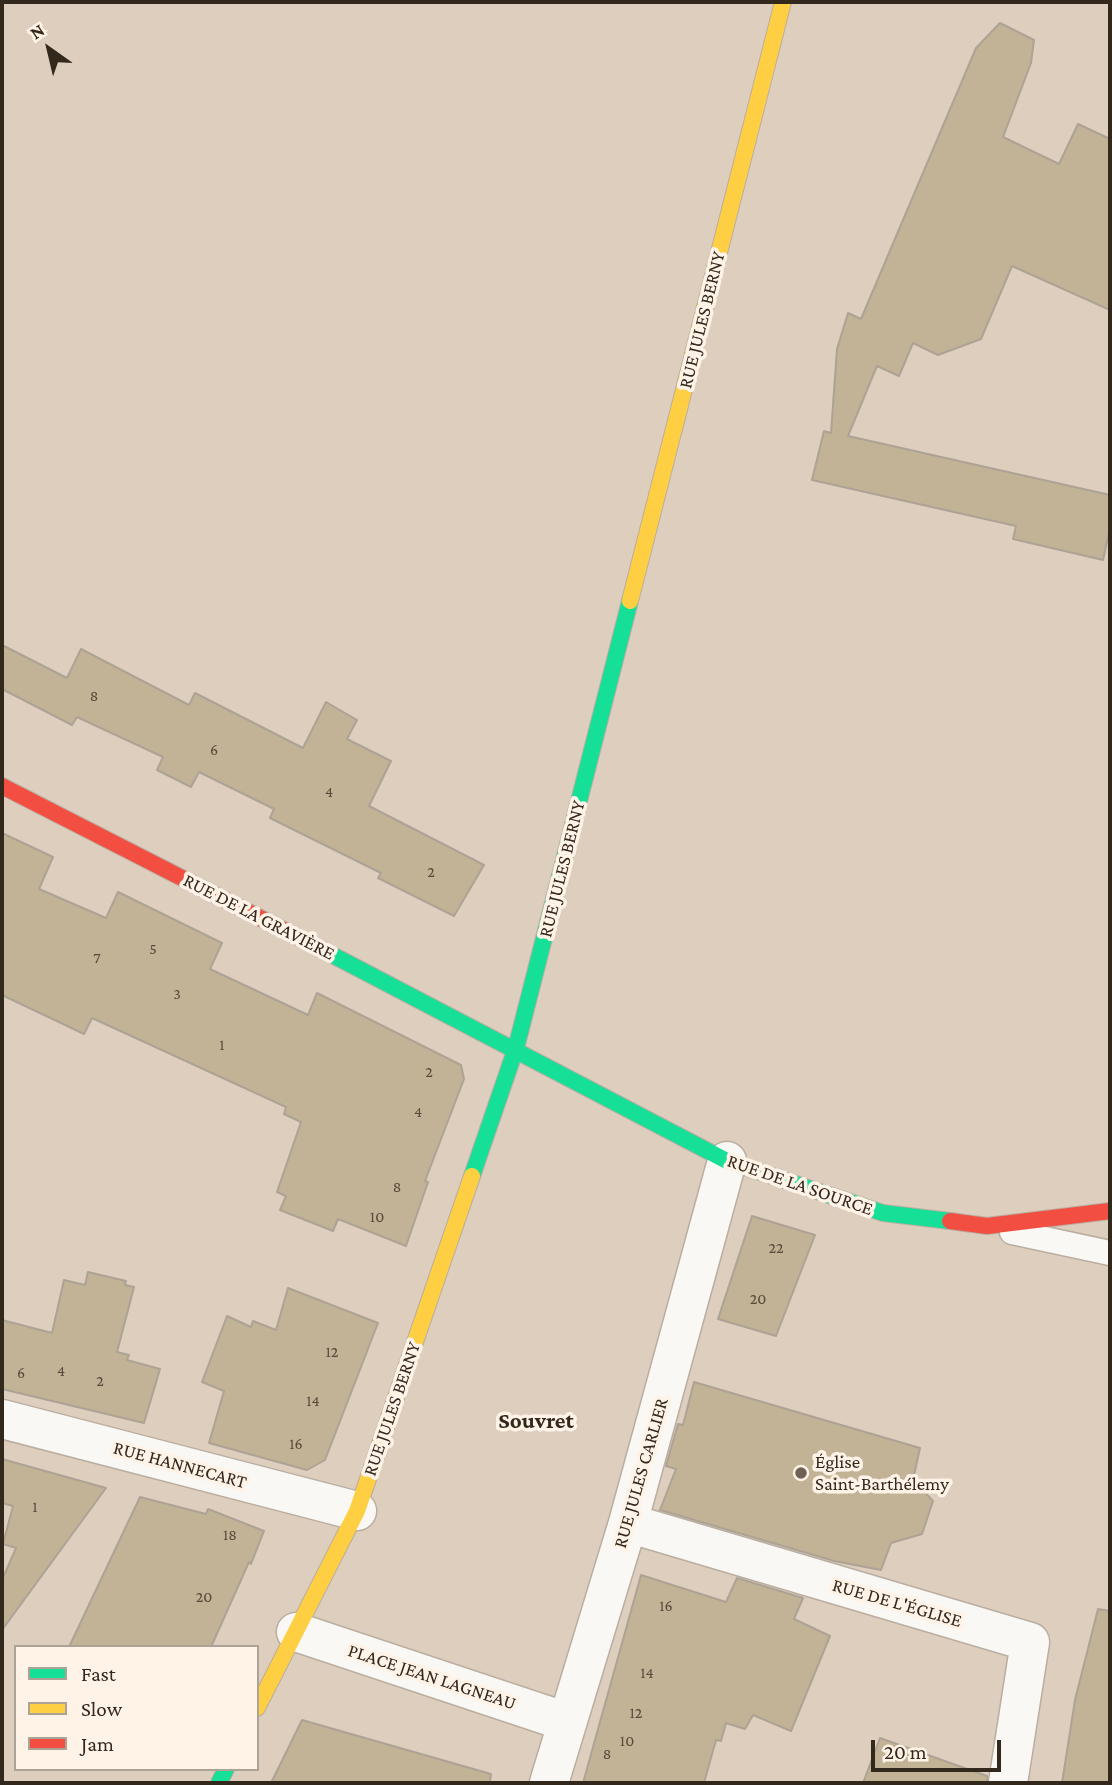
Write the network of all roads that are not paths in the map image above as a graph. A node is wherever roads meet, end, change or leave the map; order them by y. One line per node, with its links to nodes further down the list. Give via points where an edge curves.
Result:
1 (783, 2): 3 (main road, RUE JULES BERNY)
2 (2, 786): 3 (main road, RUE DE LA GRAVIÈRE)
3 (516, 1048): 4 (main road, RUE DE LA SOURCE); 9 (main road, RUE JULES BERNY)
4 (727, 1161): 6 (main road, RUE DE LA SOURCE, via 883,1213); 10 (street, RUE JULES CARLIER)
5 (1110, 1211): 6 (main road, RUE DE LA SOURCE)
6 (987, 1227): 7 (lane)
7 (1110, 1253)
8 (2, 1419): 9 (street, RUE HANNECART)
9 (357, 1511): 11 (main road, RUE JULES BERNY)
10 (628, 1523): 13 (street, RUE JULES CARLIER); 15 (street, RUE DE L'ÉGLISE, via 1030,1642)
11 (296, 1632): 12 (main road, RUE JULES BERNY); 13 (street, PLACE JEAN LAGNEAU)
12 (259, 1704)
13 (567, 1722): 14 (street, RUE JULES CARLIER)
14 (549, 1783)
15 (1008, 1783)

